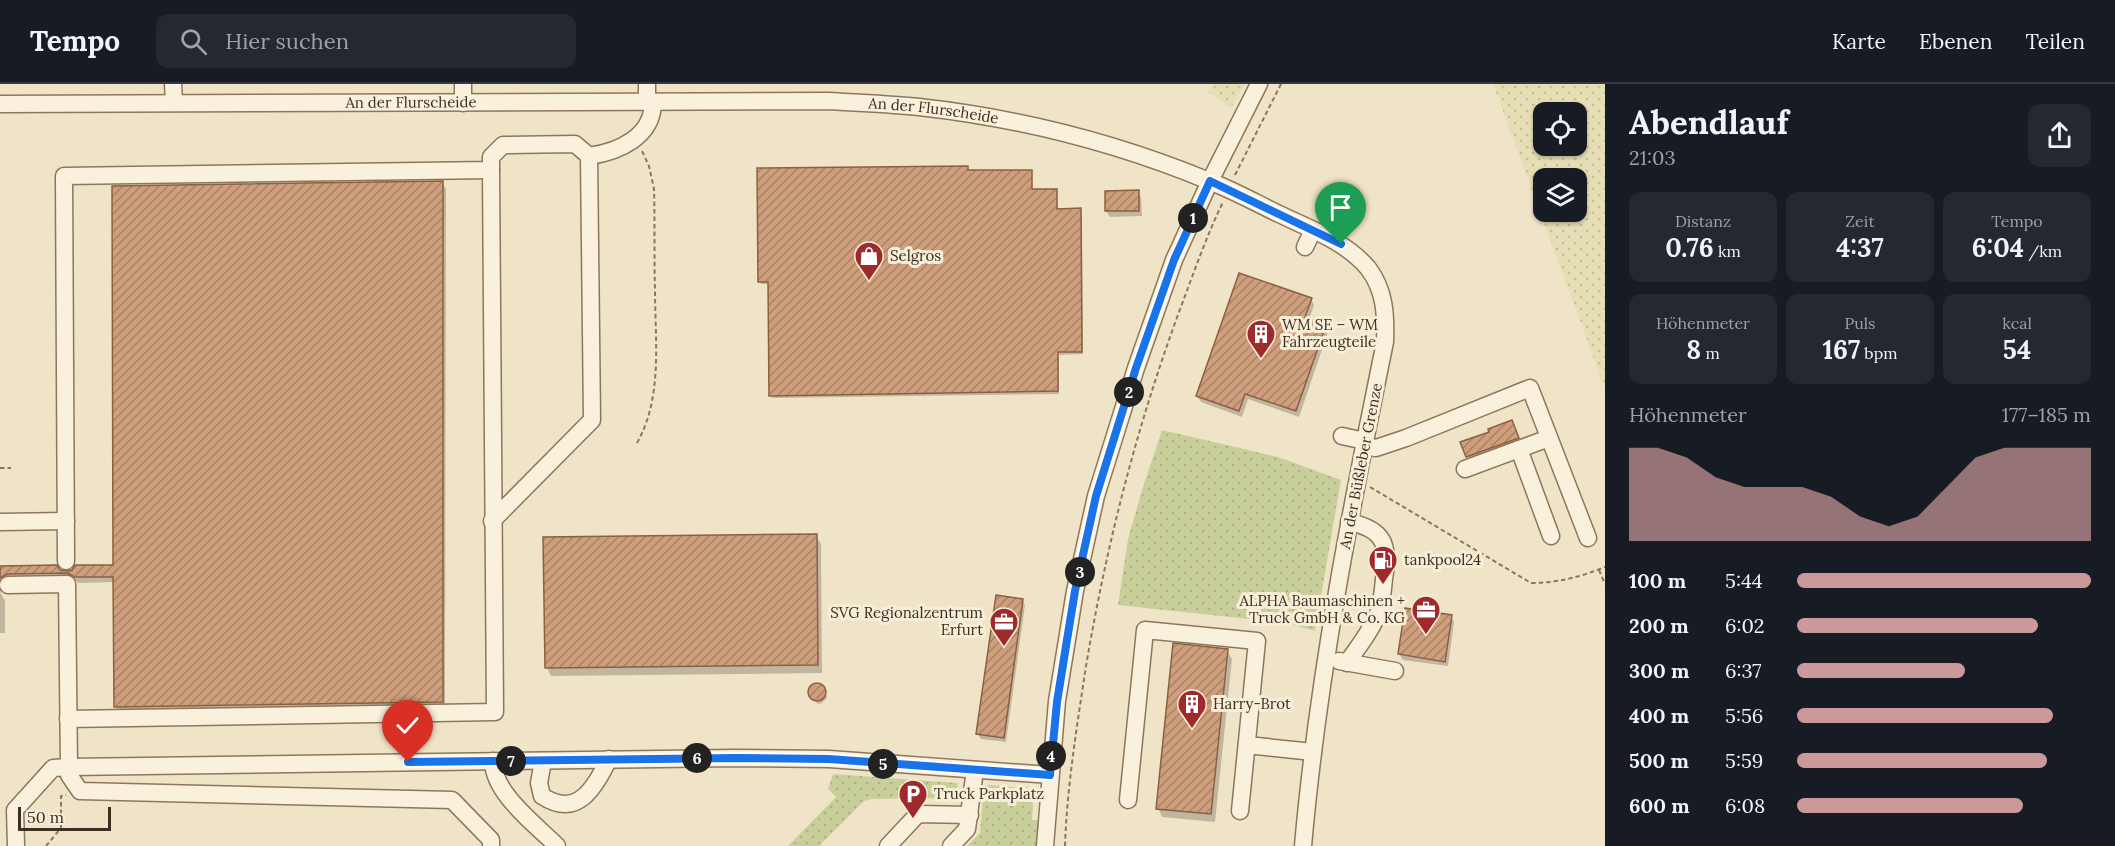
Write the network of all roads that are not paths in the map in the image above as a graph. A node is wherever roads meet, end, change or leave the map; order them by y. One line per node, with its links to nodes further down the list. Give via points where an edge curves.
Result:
1 (173, 84): 5 (street)
2 (463, 84): 7 (street)
3 (647, 84): 6 (street)
4 (1259, 84): 11 (street)
5 (174, 102): 7 (street, An der Flurscheide); 8 (street, An der Flurscheide)
6 (650, 102): 7 (street, An der Flurscheide); 9 (street, via 648,120 634,140 607,154); 11 (street, An der Flurscheide, via 828,101 963,113 1074,135)
7 (463, 103)
8 (0, 104)
9 (589, 156): 10 (street, via 575,144 503,145 491,157); 20 (street, via 592,420)
10 (491, 170): 19 (street, via 64,176); 20 (street)
11 (1210, 181): 12 (street, An der Büßleber Grenze, via 1228,197); 38 (street, via 1174,260 1096,496 1073,602)
12 (1313, 231): 13 (street); 16 (street, An der Büßleber Grenze, via 1341,244 1369,269 1382,295 1385,342)
13 (1305, 247)
14 (1342, 436): 16 (street)
15 (1549, 438): 16 (street, via 1530,388 1376,448); 17 (street); 24 (street)
16 (1364, 443): 22 (street, An der Büßleber Grenze)
17 (1519, 449): 18 (street); 23 (street)
18 (1465, 469)
19 (66, 521): 21 (street); 25 (street)
20 (492, 521): 30 (street, via 495,712)
21 (0, 522)
22 (1349, 522): 27 (street, An der Büßleber Grenze); 28 (street, via 1366,526 1380,536 1386,546 1387,563 1379,611)
23 (1551, 536)
24 (1588, 538)
25 (66, 561)
26 (8, 585): 30 (street, via 67,584)
27 (1326, 659): 28 (street); 32 (street, An der Büßleber Grenze)
28 (1347, 663): 29 (street)
29 (1395, 671)
30 (68, 719): 36 (street)
31 (1247, 745): 32 (street); 39 (street, via 1257,641 1145,630); 40 (street)
32 (1313, 752): 48 (street, An der Büßleber Grenze)
33 (609, 759): 35 (street); 35 (street, via 594,788 576,803 565,805 542,796); 37 (street, via 829,759)
34 (493, 761): 35 (street); 36 (street); 44 (street, via 493,772 502,791)
35 (535, 761)
36 (69, 767): 42 (street, via 53,768 15,810); 43 (street, via 69,775 80,791 452,800 490,840)
37 (975, 770): 38 (street); 41 (street)
38 (1050, 775): 47 (street)
39 (1128, 800)
40 (1240, 811)
41 (970, 815): 45 (street, via 918,814); 46 (street, via 968,829)
42 (16, 846)
43 (491, 846)
44 (557, 846)
45 (888, 846)
46 (951, 846)
47 (1045, 846)
48 (1303, 846)

